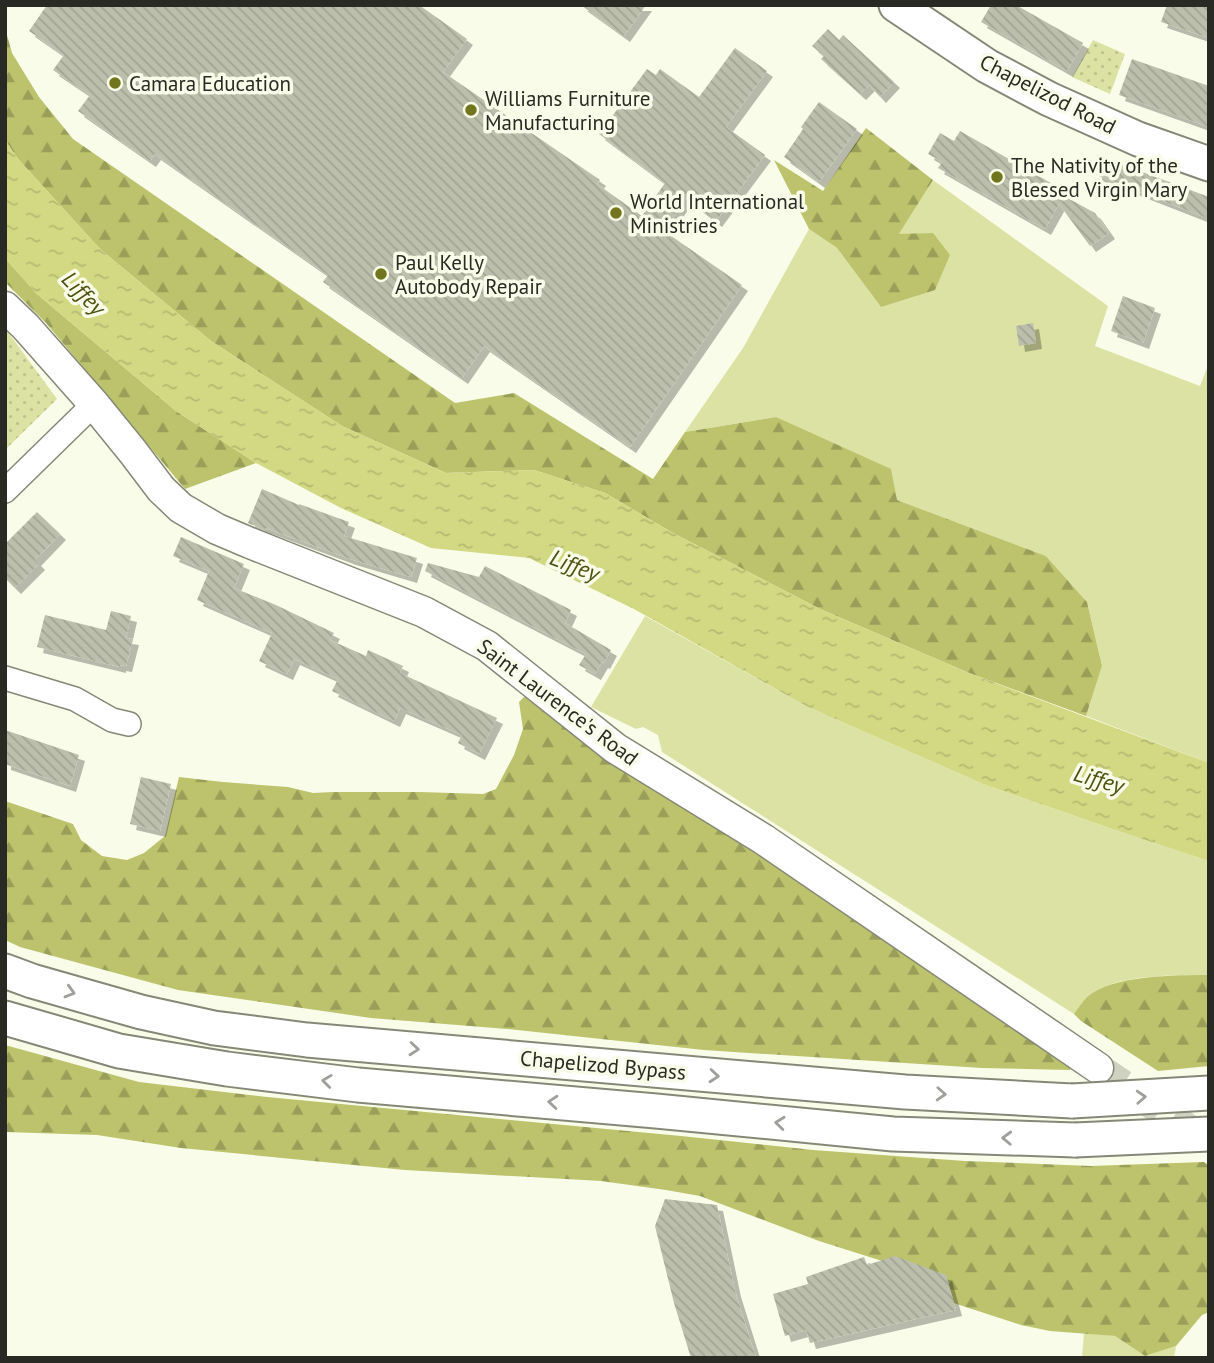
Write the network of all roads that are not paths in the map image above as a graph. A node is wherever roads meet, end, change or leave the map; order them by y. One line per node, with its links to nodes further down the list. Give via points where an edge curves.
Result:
1 (896, 5): 2 (main road, Chapelizod Road, via 987,66 1048,99)
2 (1209, 164)
3 (5, 307): 4 (street, Saint Laurence's Road)
4 (94, 404): 5 (street); 10 (street, Saint Laurence's Road, via 181,508 239,539 424,612 487,646 615,748 763,839)
5 (5, 491)
6 (5, 678): 7 (street, via 75,699 112,720)
7 (129, 724)
8 (5, 971): 11 (main road, Chapelizod Bypass, one-way to 11, bridge, via 141,1012 214,1028 307,1040 905,1092 1072,1101)
9 (5, 1018): 12 (main road, Chapelizod Bypass, one-way to 9, bridge, via 1075,1140 893,1134 358,1085 119,1051)
10 (1098, 1068)
11 (1209, 1093)
12 (1209, 1134)

